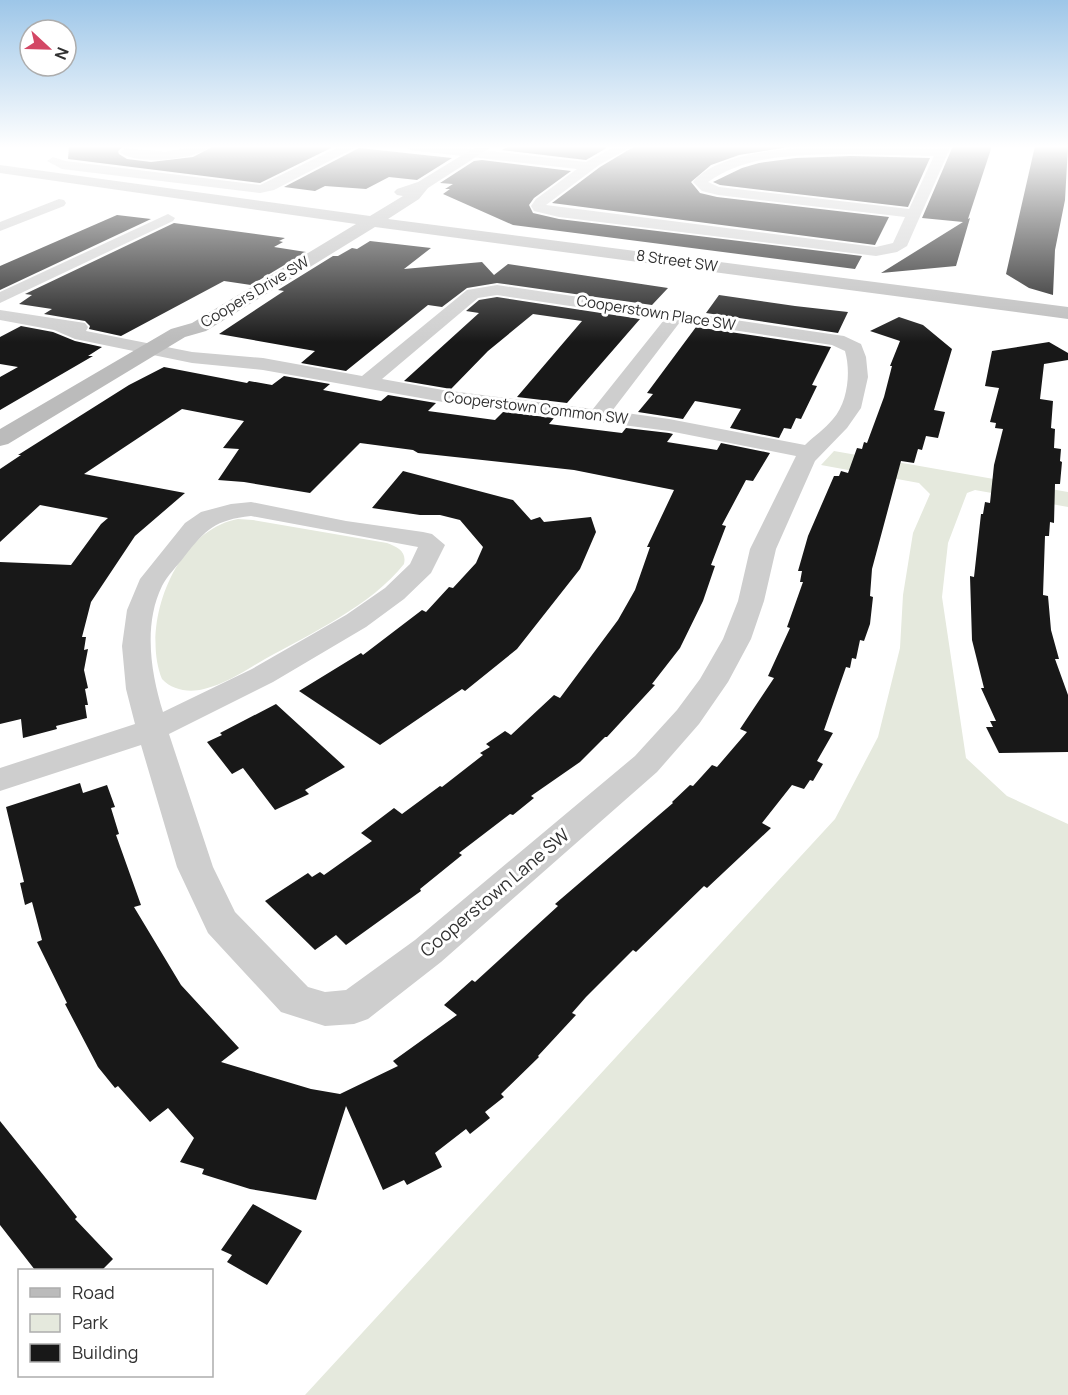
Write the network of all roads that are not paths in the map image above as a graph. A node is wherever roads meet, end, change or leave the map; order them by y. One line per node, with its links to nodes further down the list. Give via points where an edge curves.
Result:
1 (37, 211): 13 (street)
2 (222, 211): 15 (main road)
3 (229, 211): 12 (main road, 8 Street SW)
4 (286, 211): 12 (main road, 8 Street SW)
5 (379, 211): 12 (main road)
6 (395, 211): 14 (main road, via 411,220)
7 (551, 211): 10 (street, via 871,252 899,246)
8 (888, 211): 10 (street)
9 (914, 211): 10 (street)
10 (913, 214)
11 (168, 218): 16 (street)
12 (358, 224): 14 (main road, 8 Street SW); 15 (main road, Coopers Drive SW); 20 (main road, 8 Street SW); 21 (main road, Coopers Drive SW, via 199,327)
13 (0, 226)
14 (472, 234): 17 (main road, 8 Street SW)
15 (315, 237): 21 (main road, Coopers Drive SW, via 181,324)
16 (0, 298)
17 (1068, 313)
18 (0, 315): 21 (street, Cooperstown Common SW, via 59,326 75,334)
19 (676, 316): 22 (street, Cooperstown Place SW, via 485,291 473,294); 23 (street); 25 (street, Cooperstown Place SW, via 837,340 854,348 856,383 850,410 842,423)
20 (1068, 324)
21 (164, 341): 22 (street, Cooperstown Common SW, via 236,364 263,364); 24 (main road, Coopers Drive SW)
22 (365, 382): 23 (street, Cooperstown Common SW, via 477,402)
23 (599, 415): 25 (street, Cooperstown Common SW)
24 (0, 439)
25 (809, 452): 26 (street, Cooperstown Lane SW, via 770,533 737,639 688,717 646,764 428,951 354,1007 325,1009 295,1000 221,921 189,853)
26 (152, 729): 26 (street, via 141,690 136,646 141,609 149,585 173,552 194,528 210,517 251,509 423,539 432,545 432,554 422,568 366,615 237,690); 27 (street)
27 (0, 780)

